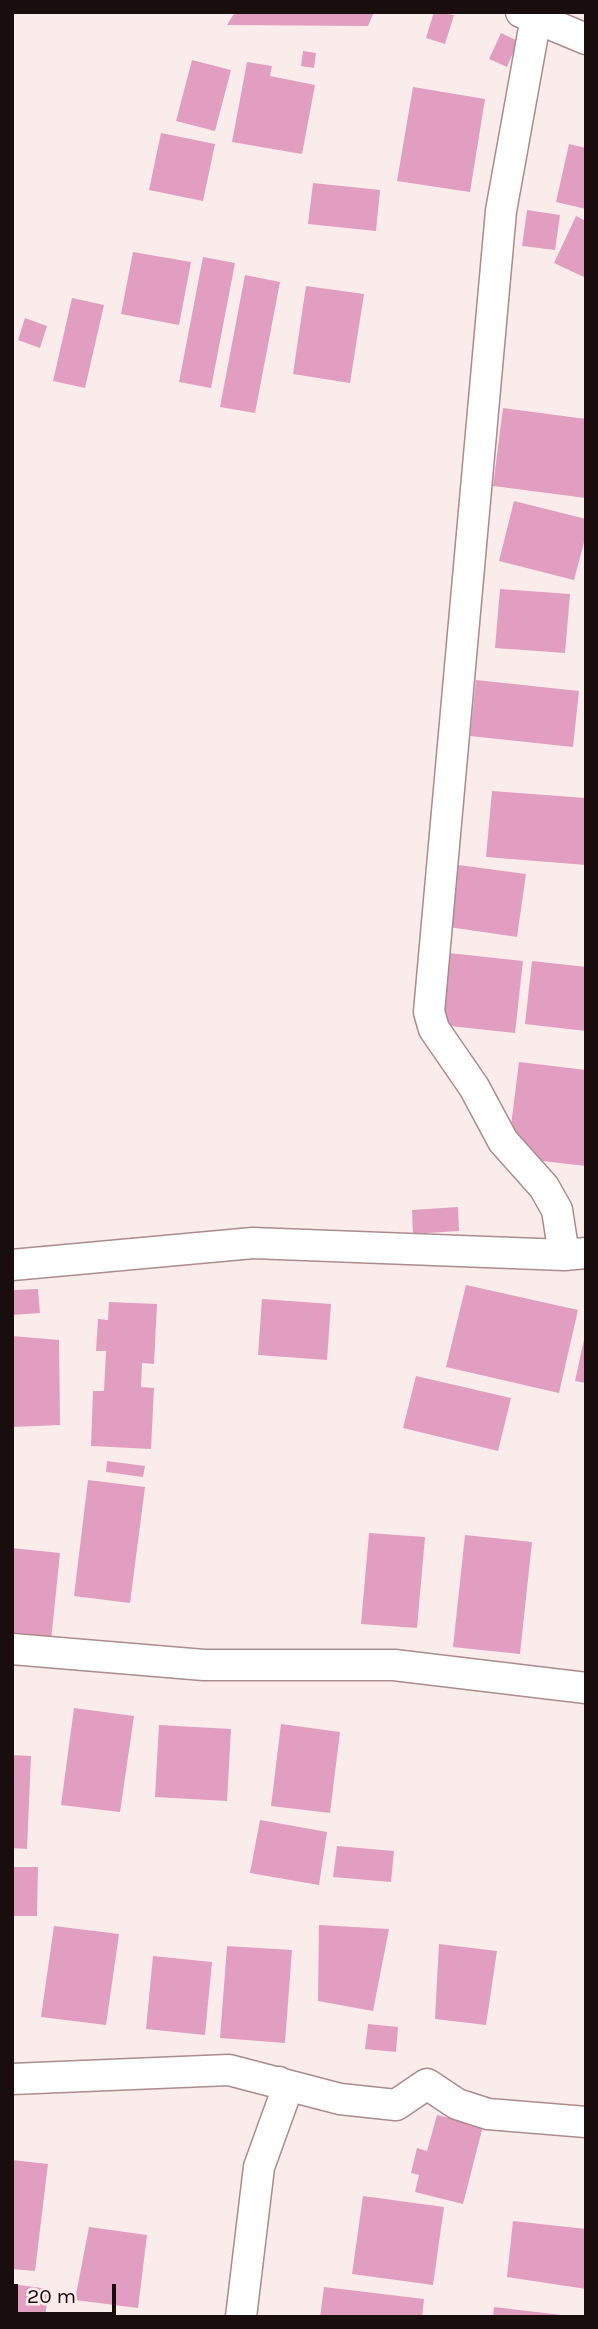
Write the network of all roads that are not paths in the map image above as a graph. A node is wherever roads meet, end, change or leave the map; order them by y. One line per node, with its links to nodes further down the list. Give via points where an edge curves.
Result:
1 (528, 15): 2 (street); 3 (street, via 501,211 429,1012 433,1030 474,1087 503,1141 544,1187)
2 (580, 28)
3 (575, 1254): 4 (street, via 253,1243)
4 (12, 1265)
5 (12, 1649): 6 (street, via 204,1665 394,1665)
6 (586, 1688)
7 (12, 2078): 8 (street, via 229,2070)
8 (279, 2082): 9 (street, via 340,2099 396,2105 427,2084 457,2104 488,2114); 10 (street, via 285,2095 259,2167)
9 (586, 2122)
10 (241, 2317)

